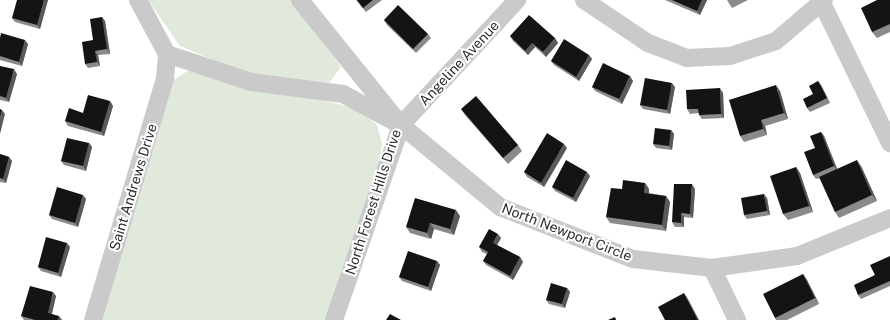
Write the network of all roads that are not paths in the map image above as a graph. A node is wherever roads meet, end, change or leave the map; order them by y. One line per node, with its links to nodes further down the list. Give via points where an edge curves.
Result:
1 (138, 0): 6 (street)
2 (300, 0): 7 (street, North Newport Circle)
3 (517, 0): 7 (street, Angeline Avenue)
4 (584, 0): 5 (street, via 648,43 687,58 730,56 776,41)
5 (823, 2): 8 (street)
6 (167, 54): 7 (street, North Forest Hills Drive, via 251,82 343,94); 11 (street, Saint Andrews Drive, via 165,79)
7 (401, 125): 10 (street, North Newport Circle, via 500,207 633,259); 12 (street, North Forest Hills Drive)
8 (890, 143)
9 (890, 218): 10 (street, North Newport Circle, via 797,256)
10 (712, 268): 13 (street)
11 (93, 320)
12 (334, 320)
13 (737, 320)

